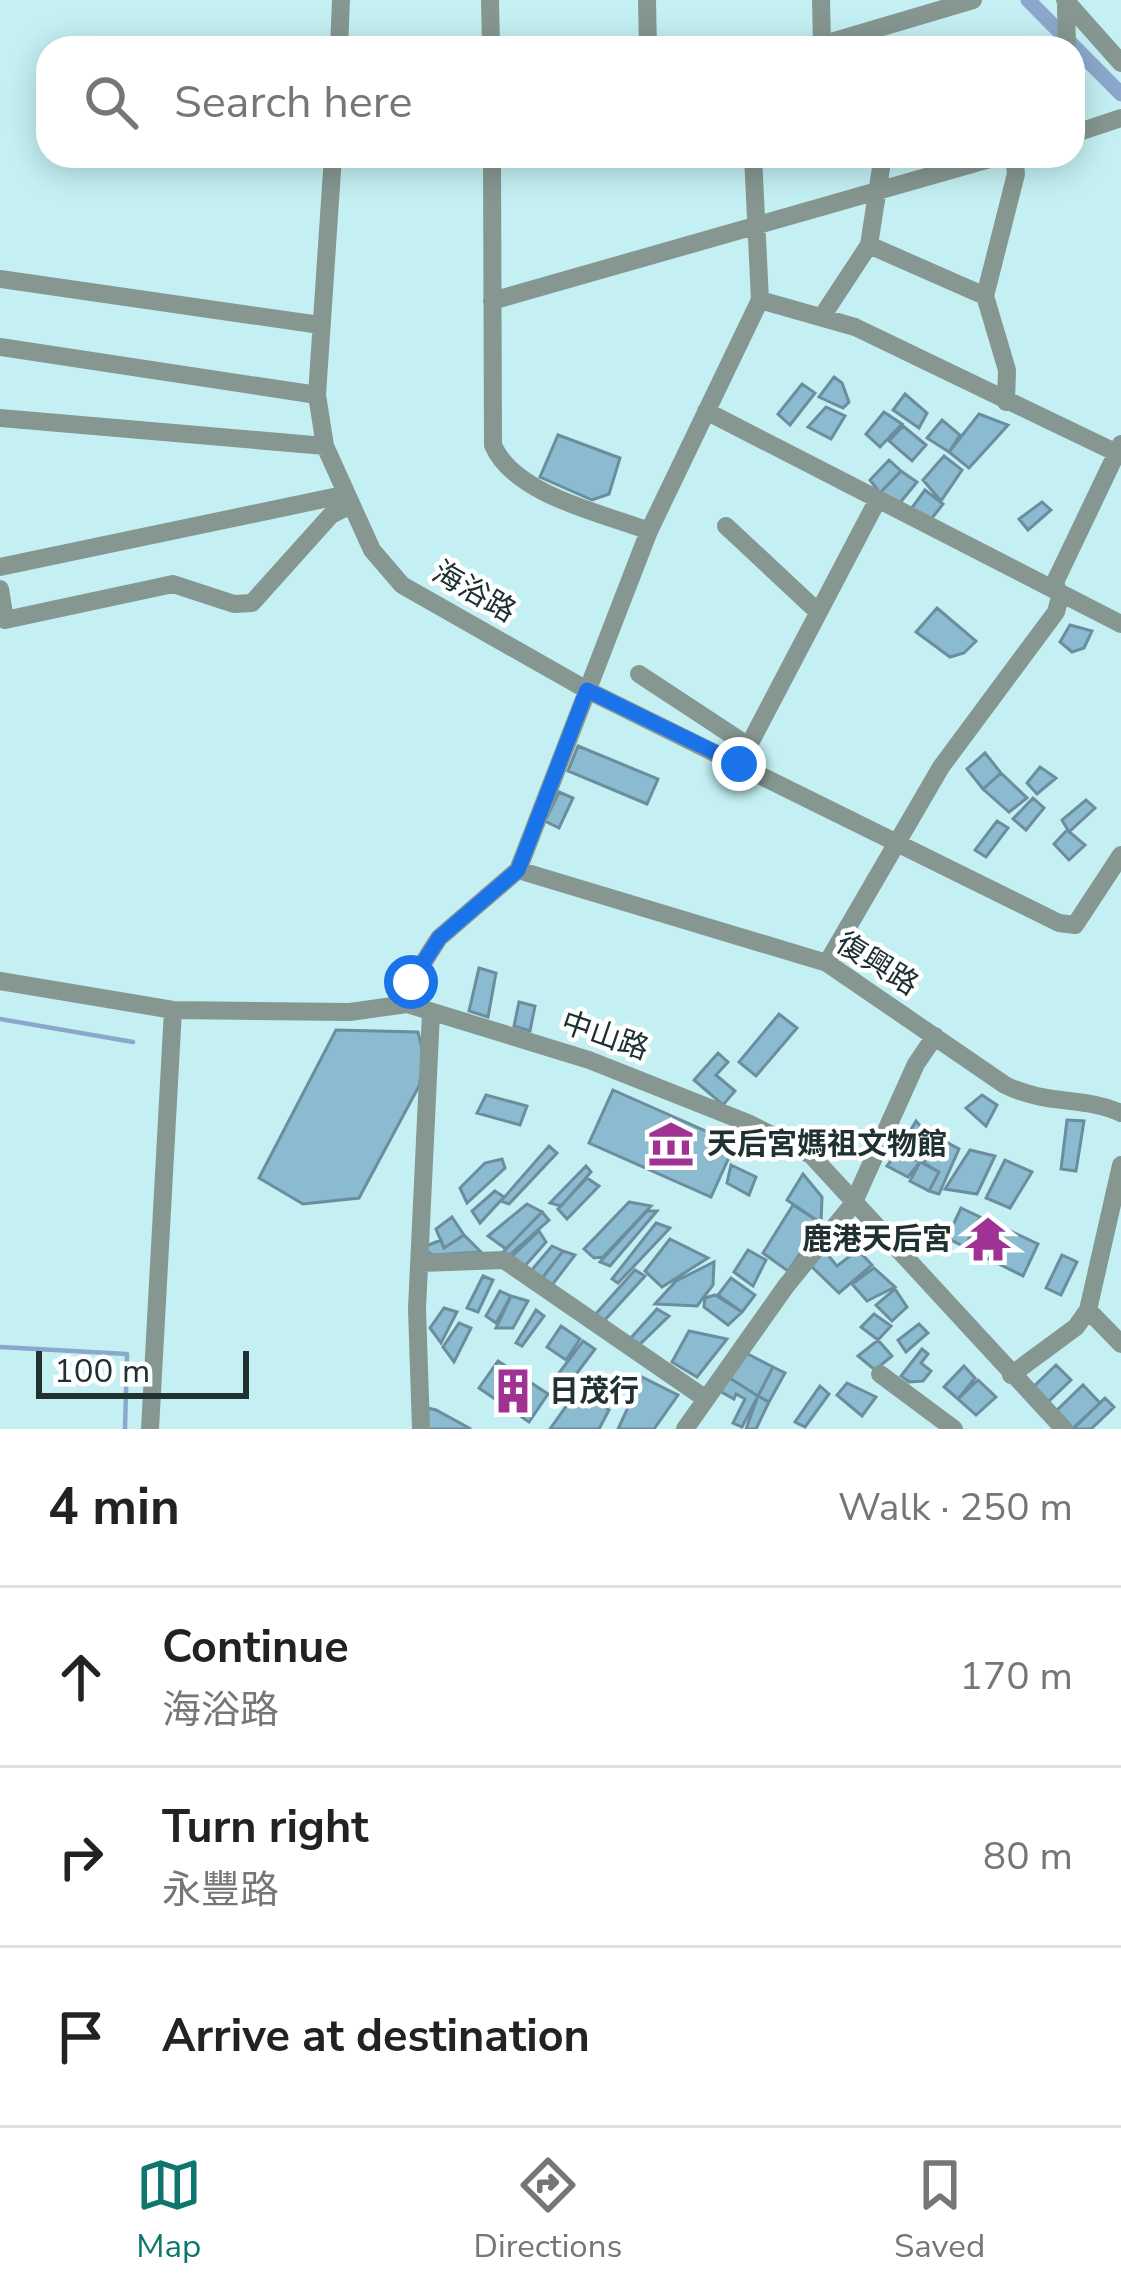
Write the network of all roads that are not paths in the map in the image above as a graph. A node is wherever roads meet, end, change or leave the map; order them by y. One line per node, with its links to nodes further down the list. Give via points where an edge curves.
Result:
1 (341, 0): 7 (street)
2 (490, 0): 8 (street)
3 (646, 0): 9 (street)
4 (821, 0): 10 (street)
5 (973, 0): 11 (street)
6 (1066, 3): 12 (street); 13 (street)
7 (340, 36)
8 (490, 36)
9 (648, 36)
10 (818, 36)
11 (851, 36)
12 (1067, 36)
13 (1121, 63)
14 (1121, 118): 15 (street)
15 (1085, 130)
16 (332, 168): 29 (street, 海浴路)
17 (492, 168): 27 (street)
18 (753, 168): 22 (street)
19 (934, 168): 21 (street)
20 (1015, 168): 25 (street)
21 (879, 178): 22 (street); 23 (street)
22 (755, 222): 26 (street); 27 (street)
23 (869, 244): 25 (street); 28 (street)
24 (0, 280): 29 (street)
25 (985, 296): 32 (street, via 1007,370)
26 (760, 300): 28 (street); 33 (street)
27 (492, 301): 40 (street, via 493,445 500,464)
28 (824, 315): 32 (street)
29 (320, 326): 31 (street, 海浴路)
30 (0, 347): 31 (street)
31 (317, 395): 35 (street, 海浴路)
32 (1006, 402): 36 (street)
33 (706, 411): 38 (street); 40 (street)
34 (0, 418): 35 (street)
35 (325, 446): 37 (street, 海浴路)
36 (1119, 451): 43 (street, via 1055,582)
37 (346, 500): 41 (street); 42 (street, via 252,602 173,584 5,620); 47 (street, 海浴路, via 401,585)
38 (876, 502): 43 (street); 44 (street)
39 (726, 526): 44 (street)
40 (650, 531): 47 (street)
41 (0, 567)
42 (0, 589)
43 (1060, 597): 45 (street); 50 (street)
44 (818, 612): 48 (street)
45 (1121, 624)
46 (639, 674): 48 (street)
47 (587, 690): 49 (street, 海浴路); 52 (street)
48 (747, 745): 49 (street)
49 (739, 764): 50 (street, 海浴路)
50 (895, 843): 51 (street, 海浴路, via 1075,925); 53 (street)
51 (1119, 862)
52 (518, 870): 53 (street, 復興路); 55 (street, via 439,938)
53 (826, 963): 58 (street, 復興路)
54 (0, 981): 56 (street, 中山路)
55 (407, 1004): 56 (street, 中山路, via 350,1012); 57 (street, 中山路)
56 (173, 1010): 69 (street)
57 (431, 1013): 61 (street, 中山路, via 589,1060 748,1123 811,1155); 62 (street)
58 (935, 1036): 59 (street, 復興路, via 1036,1100); 61 (street)
59 (1121, 1112)
60 (1121, 1165): 63 (street)
61 (853, 1204): 66 (street, 中山路); 67 (street)
62 (421, 1263): 67 (street, via 504,1260); 70 (street)
63 (1088, 1310): 64 (street); 66 (street)
64 (1121, 1344)
65 (880, 1374): 71 (street)
66 (1011, 1375): 72 (street, 中山路)
67 (706, 1399): 68 (street)
68 (692, 1426)
69 (150, 1429)
70 (421, 1429)
71 (954, 1429)
72 (1064, 1429)

